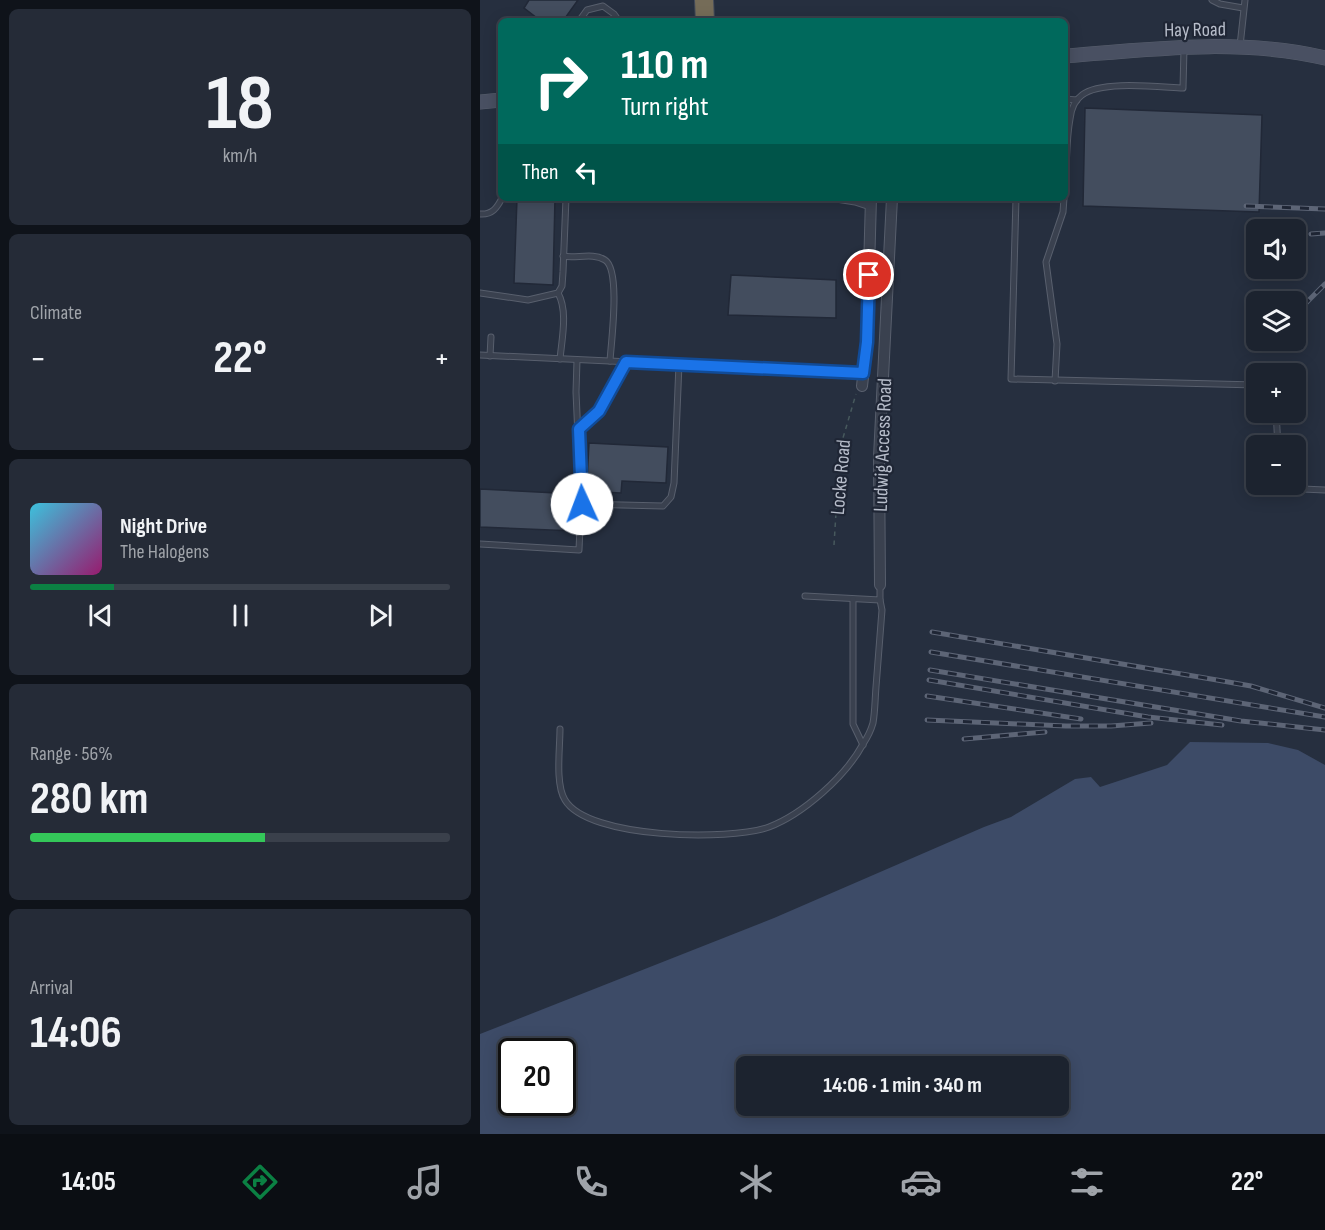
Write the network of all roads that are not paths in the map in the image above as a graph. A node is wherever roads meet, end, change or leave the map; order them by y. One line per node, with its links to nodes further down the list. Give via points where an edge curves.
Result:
1 (704, 0): 7 (highway)
2 (1212, 0): 4 (lane)
3 (1245, 0): 4 (lane)
4 (1243, 8): 8 (lane)
5 (581, 18): 6 (lane, via 587,10 603,6)
6 (617, 18)
7 (705, 18)
8 (1239, 47): 9 (main road, Hay Road); 11 (main road, Hay Road)
9 (1184, 48): 10 (main road, Hay Road); 14 (lane, via 1183,88 1122,86 1096,89)
10 (1068, 56)
11 (1325, 58)
12 (1068, 99): 14 (lane)
13 (498, 100): 15 (main road)
14 (1077, 100): 16 (lane, via 1070,119)
15 (480, 102)
16 (1068, 145)
17 (501, 201): 24 (lane, via 493,212)
18 (566, 201): 25 (lane)
19 (849, 201): 23 (lane)
20 (892, 201): 45 (street, Ludwig Access Road, via 879,457)
21 (1016, 201): 37 (lane, via 1011,379)
22 (1064, 201): 37 (lane, via 1046,262 1057,344)
23 (870, 203): 36 (street)
24 (480, 214)
25 (563, 256): 27 (lane, via 562,286); 33 (lane, via 594,256 608,263 615,298)
26 (480, 293): 27 (lane, via 528,300)
27 (558, 293): 31 (lane, via 563,314)
28 (491, 337): 30 (lane)
29 (480, 355): 30 (lane)
30 (490, 356): 31 (lane)
31 (560, 359): 32 (lane)
32 (577, 360): 33 (lane); 40 (lane)
33 (610, 361): 34 (lane)
34 (626, 362): 35 (lane); 40 (lane, via 599,411)
35 (679, 364): 36 (lane); 43 (lane, via 671,497 663,506)
36 (863, 373): 39 (street)
37 (1055, 381): 38 (lane)
38 (1246, 385)
39 (862, 386)
40 (579, 429): 43 (lane)
41 (1306, 489): 42 (lane)
42 (1325, 490)
43 (582, 504): 44 (lane, via 579,549)
44 (480, 544)
45 (880, 585): 48 (lane)
46 (806, 596): 47 (lane)
47 (853, 599): 48 (lane); 50 (lane, via 853,724)
48 (880, 600): 50 (lane, via 873,724)
49 (560, 729): 50 (lane, via 561,789 573,809 628,830 663,834 738,833 769,827 801,810 828,787)
50 (863, 745)

